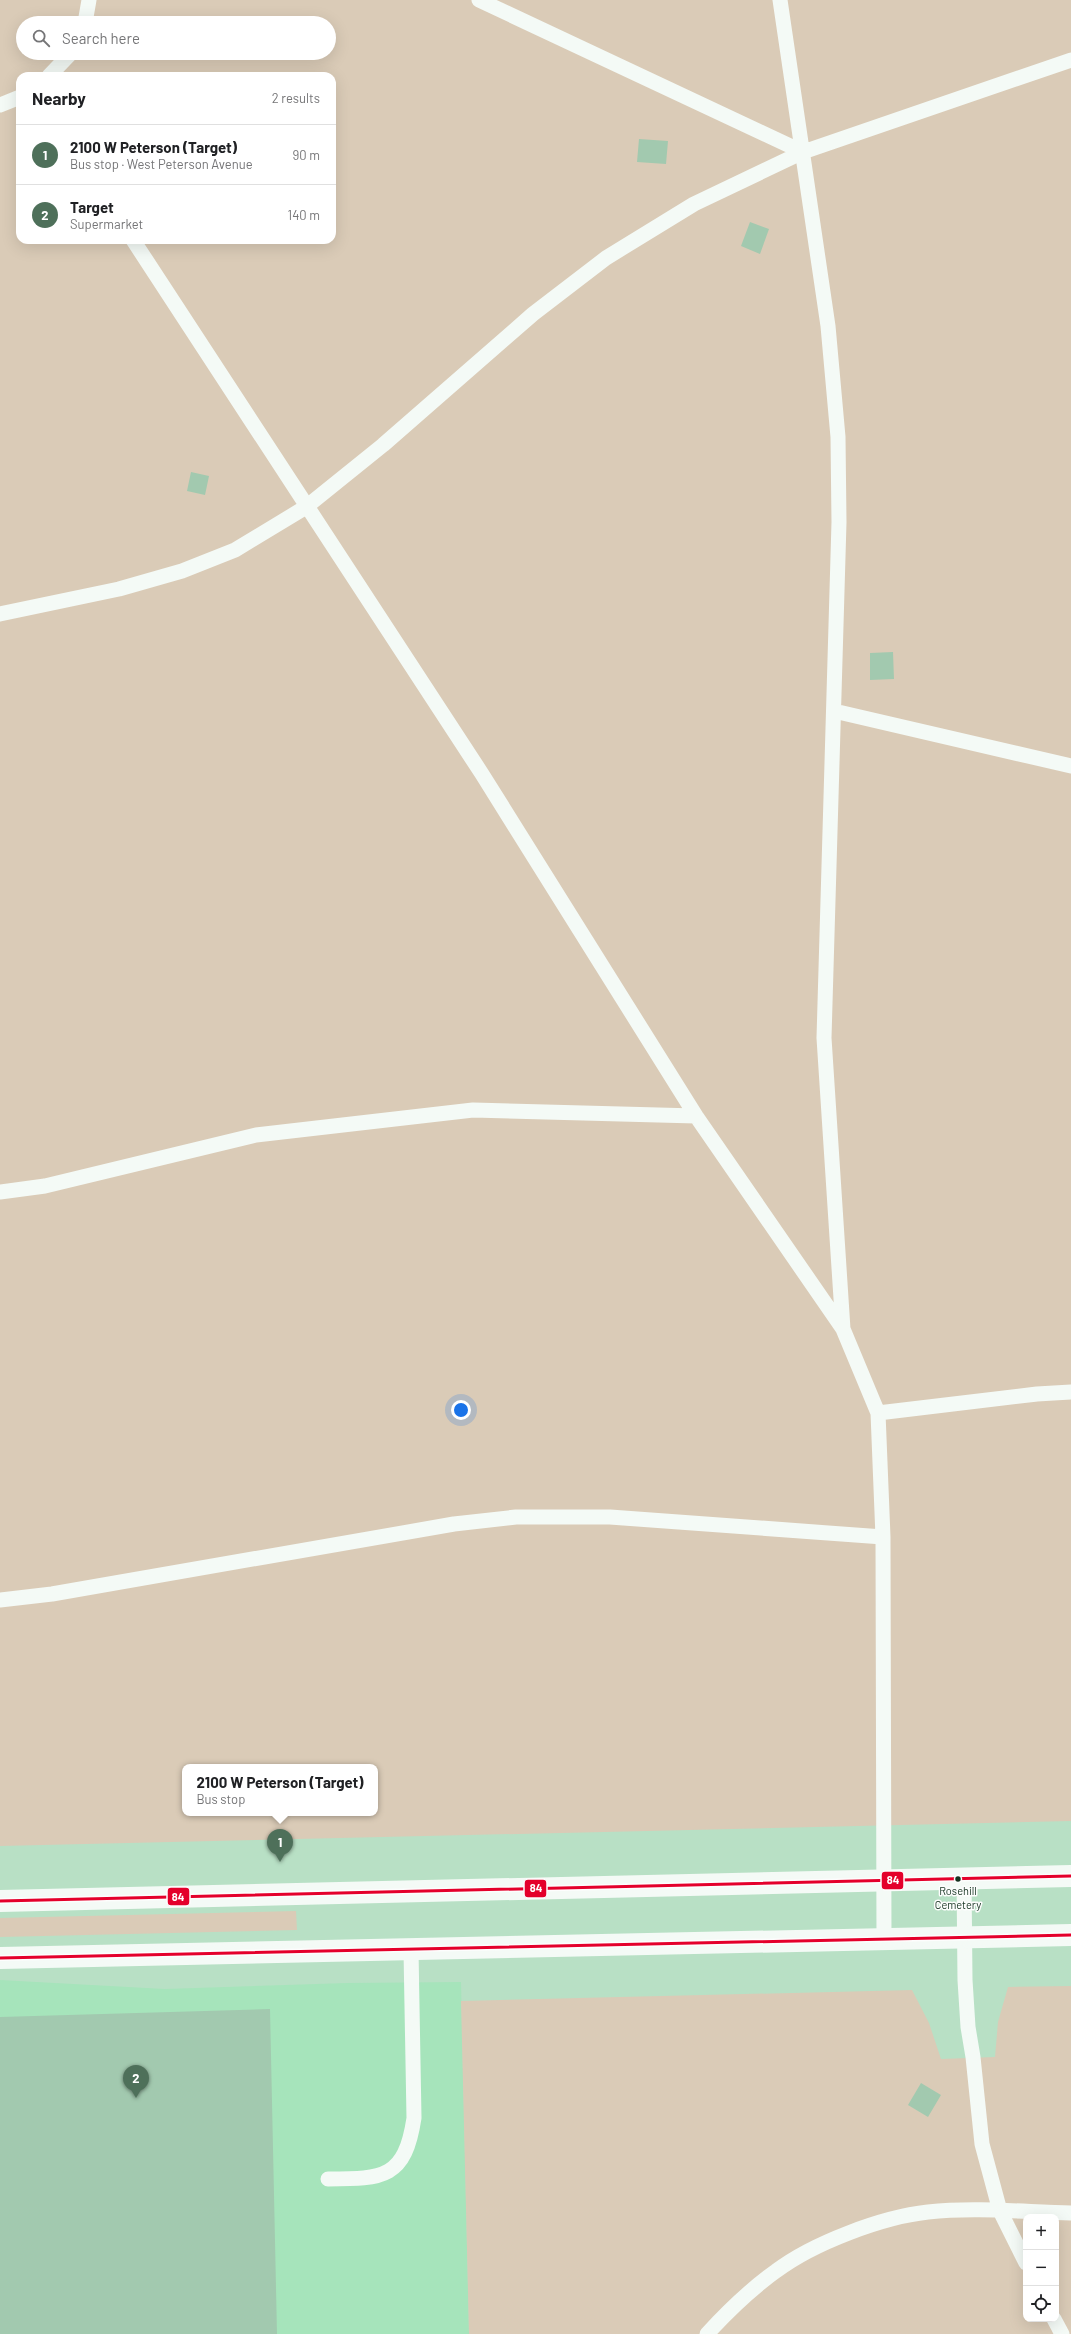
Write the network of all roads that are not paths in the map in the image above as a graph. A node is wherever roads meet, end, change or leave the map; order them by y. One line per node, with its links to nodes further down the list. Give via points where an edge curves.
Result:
1 (89, 0): 4 (lane)
2 (479, 0): 10 (lane)
3 (780, 0): 10 (lane)
4 (86, 16)
5 (64, 60): 7 (lane)
6 (1071, 60): 10 (lane)
7 (53, 72)
8 (16, 98): 9 (lane)
9 (0, 104)
10 (803, 152): 12 (lane, via 694,204 606,258 533,314 384,445); 14 (lane, via 828,326 838,437 839,522)
11 (136, 244): 12 (lane)
12 (306, 507): 13 (lane, via 236,550 182,571 119,589); 16 (lane, via 482,774)
13 (0, 614)
14 (834, 711): 15 (lane); 18 (lane, via 824,1038)
15 (1071, 766)
16 (696, 1116): 17 (lane, via 473,1110 256,1134 44,1186); 18 (lane)
17 (0, 1192)
18 (843, 1329): 20 (lane)
19 (1071, 1392): 20 (lane)
20 (878, 1413): 21 (lane)
21 (883, 1537): 22 (lane, via 633,1518 516,1517 454,1524 52,1594); 25 (lane)
22 (0, 1600)
23 (1071, 1876): 24 (main road)
24 (964, 1878): 25 (main road); 28 (lane)
25 (884, 1880): 26 (main road); 29 (lane)
26 (0, 1901)
27 (1071, 1935): 28 (main road)
28 (965, 1938): 29 (main road); 33 (lane, via 968,2027 982,2144)
29 (884, 1940): 30 (main road)
30 (411, 1950): 31 (main road); 32 (lane, via 414,2118 410,2143 402,2161 387,2172 363,2179)
31 (0, 1958)
32 (328, 2179)
33 (1000, 2211): 34 (lane); 35 (lane); 37 (lane, via 928,2212 885,2220 831,2240 777,2270 732,2306)
34 (1071, 2213)
35 (1023, 2257)
36 (1056, 2322): 38 (lane)
37 (707, 2334)
38 (1062, 2334)

